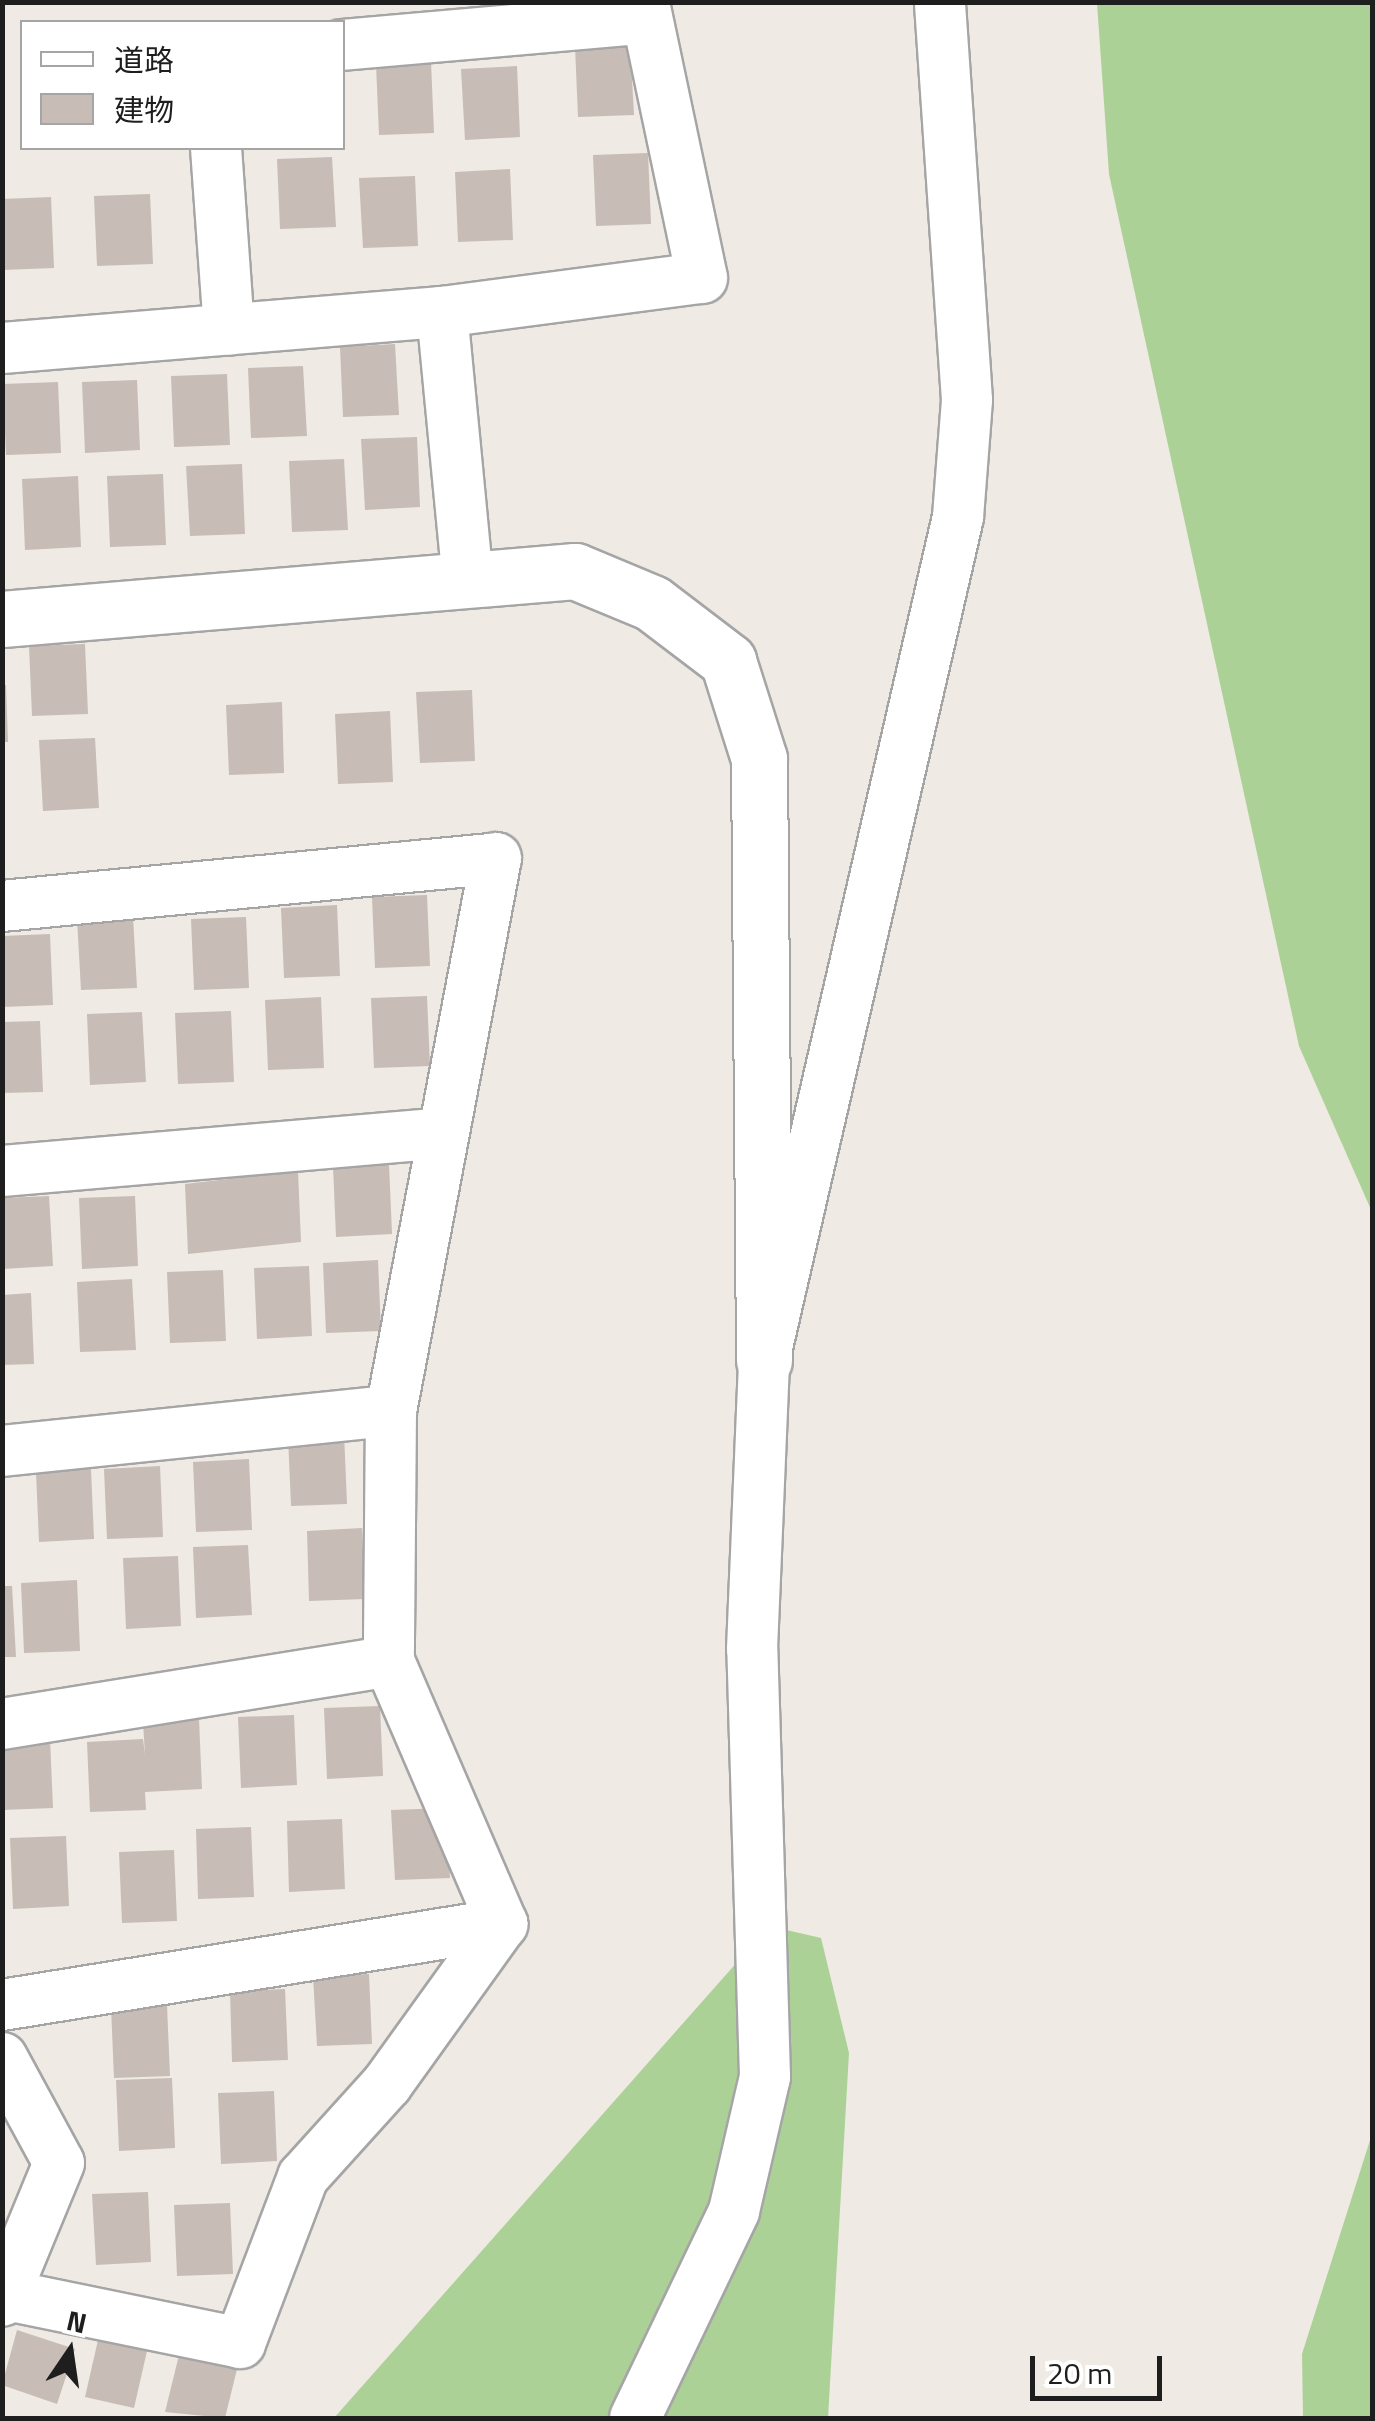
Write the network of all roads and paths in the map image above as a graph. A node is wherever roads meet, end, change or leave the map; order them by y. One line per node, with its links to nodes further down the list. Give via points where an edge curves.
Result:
1 (940, 2): 13 (street, via 967,400 958,517)
2 (643, 11): 3 (street); 5 (street, via 702,278)
3 (345, 45)
4 (216, 150): 6 (street)
5 (442, 312): 6 (street); 8 (street)
6 (228, 330): 7 (street)
7 (2, 348)
8 (468, 582): 9 (street); 13 (street, via 575,571 652,603 728,661 759,759)
9 (2, 619)
10 (2, 906): 11 (street, via 496,858)
11 (438, 1134): 12 (street); 14 (street)
12 (2, 1171)
13 (764, 1360): 22 (street, via 752,1650 765,2077 734,2211)
14 (391, 1411): 15 (street); 16 (street)
15 (2, 1451)
16 (389, 1660): 17 (street); 18 (street)
17 (2, 1724)
18 (502, 1924): 19 (street); 21 (street, via 387,2084 304,2177 240,2343)
19 (2, 2006)
20 (2, 2058): 21 (street, via 59,2163)
21 (5, 2298)
22 (635, 2418)

